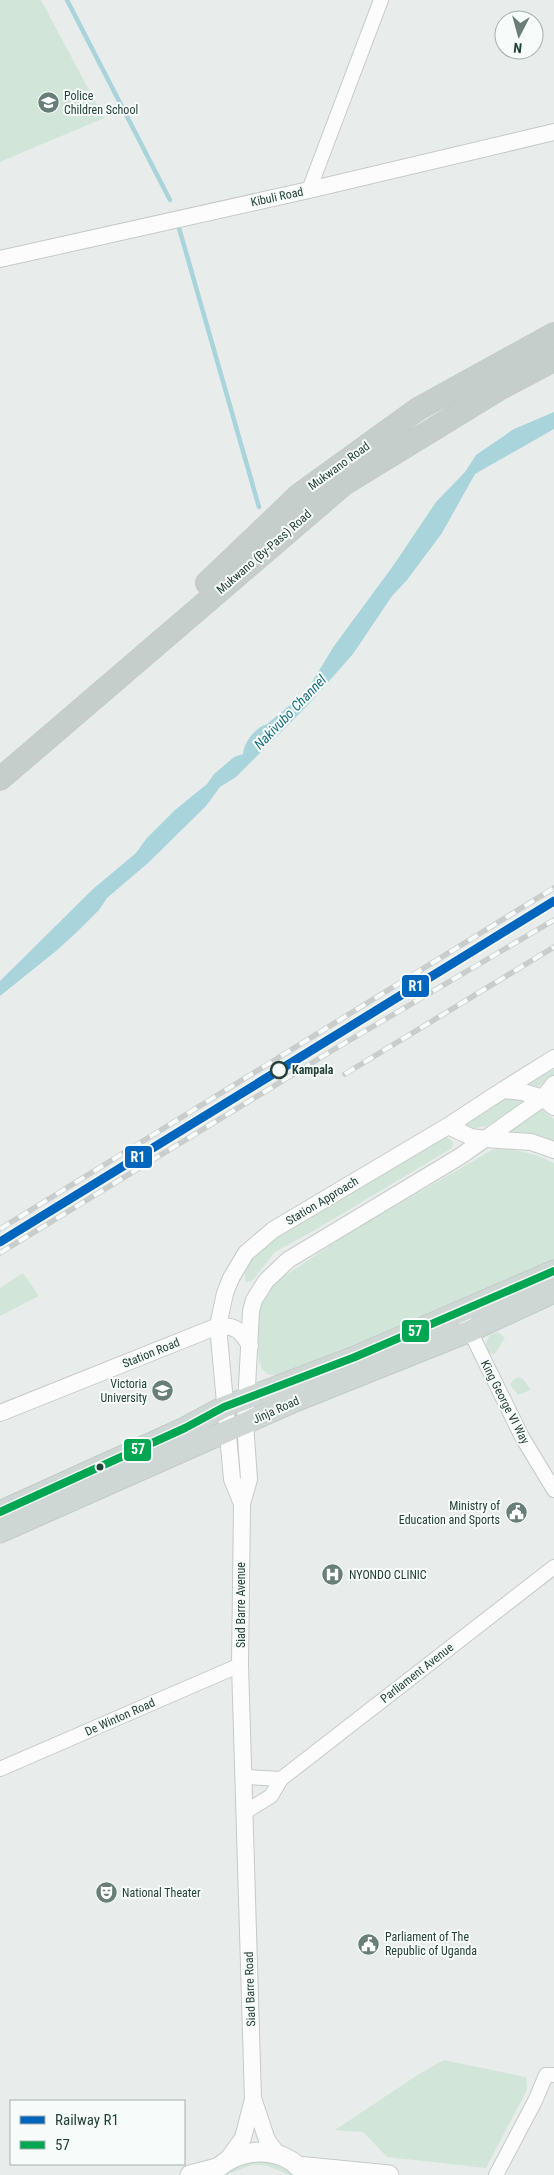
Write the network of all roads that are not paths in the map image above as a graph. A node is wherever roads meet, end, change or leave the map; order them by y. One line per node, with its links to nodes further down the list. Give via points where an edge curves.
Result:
1 (381, 0): 3 (street)
2 (554, 132): 3 (street, Kibuli Road)
3 (309, 190): 4 (street, Kibuli Road)
4 (0, 259)
5 (554, 334): 7 (highway, Mukwano Road, via 418,409 299,495 204,586)
6 (554, 360): 7 (highway, Mukwano (By-Pass) Road, via 499,389 344,484)
7 (159, 642): 8 (highway, Mukwano (By-Pass) Road)
8 (0, 780)
9 (554, 1058): 11 (street, Station Approach)
10 (554, 1084): 12 (street)
11 (503, 1090): 12 (street, via 523,1092); 13 (street, Station Approach)
12 (549, 1103): 14 (street, via 510,1119)
13 (448, 1126): 14 (street); 19 (street, Station Approach, via 280,1226 255,1245 246,1253 231,1278)
14 (485, 1139): 15 (street, via 531,1142); 21 (street, via 281,1265 254,1300)
15 (554, 1150)
16 (554, 1271): 18 (main road, Jinja Road)
17 (554, 1292): 20 (main road, Jinja Road)
18 (460, 1311): 20 (street, King George VI Way); 22 (main road, Jinja Road)
19 (218, 1326): 21 (street, via 237,1329); 23 (street, Station Approach); 24 (street, Station Road)
20 (470, 1331): 25 (main road, Jinja Road, via 295,1401); 26 (street, King George VI Way, via 515,1424)
21 (250, 1346): 22 (street)
22 (246, 1400): 23 (main road, Jinja Road); 25 (street, Siad Barre Avenue)
23 (224, 1407): 25 (street, Station Approach); 27 (main road, Jinja Road, via 178,1432)
24 (0, 1413)
25 (237, 1428): 28 (main road, Jinja Road); 30 (street, Siad Barre Avenue, via 249,1479 242,1504)
26 (554, 1490)
27 (0, 1512)
28 (0, 1532)
29 (554, 1567): 33 (street, Parliament Avenue)
30 (240, 1665): 31 (street, De Winton Road); 32 (street, Siad Barre Avenue)
31 (0, 1769)
32 (245, 1777): 33 (street); 34 (street, Siad Barre Avenue)
33 (281, 1779): 34 (street, Parliament Avenue, via 270,1796)
34 (245, 1812): 36 (street, Siad Barre Road)
35 (550, 2075): 42 (street)
36 (253, 2099): 37 (street, via 267,2140); 38 (street, Siad Barre Road, via 243,2138)
37 (278, 2155): 38 (main road, via 251,2152); 39 (main road)
38 (218, 2168): 40 (main road)
39 (302, 2170): 41 (main road)
40 (190, 2175)
41 (389, 2175)
42 (496, 2175)

